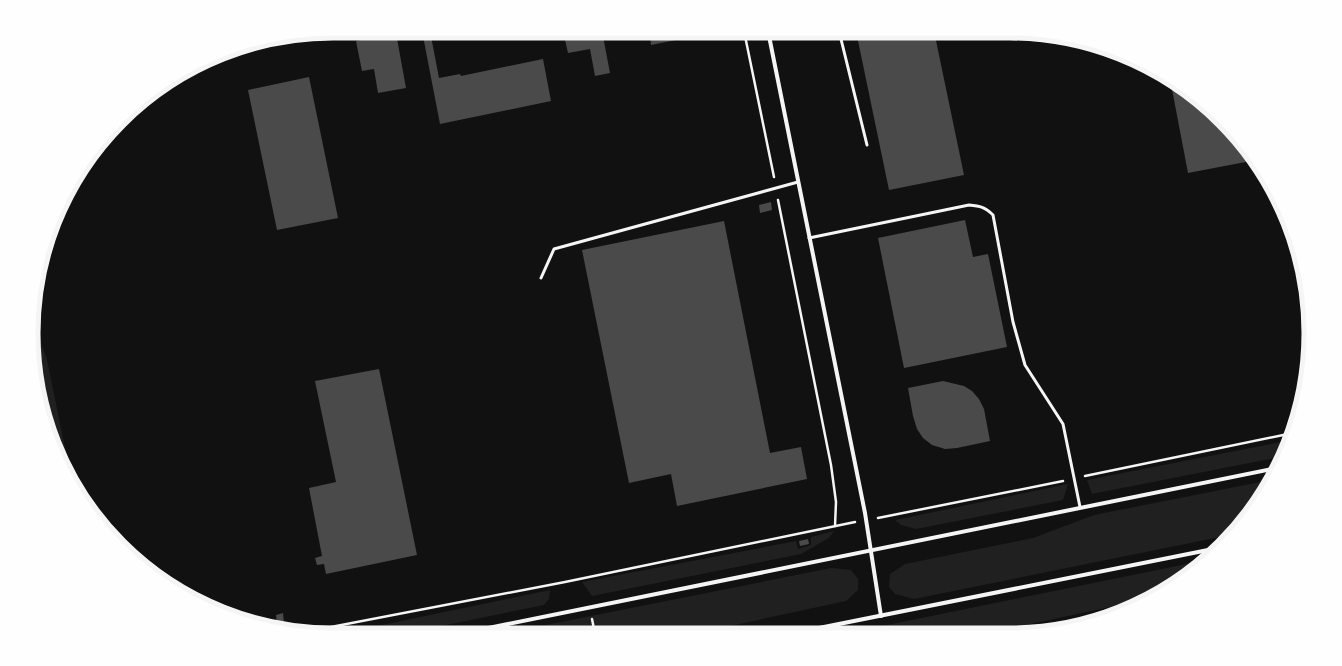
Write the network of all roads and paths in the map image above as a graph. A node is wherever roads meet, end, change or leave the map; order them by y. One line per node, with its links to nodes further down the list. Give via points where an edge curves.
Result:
1 (745, 38): 6 (path)
2 (769, 38): 5 (street)
3 (841, 38): 4 (lane)
4 (867, 145)
5 (798, 182): 6 (lane); 7 (street)
6 (776, 187): 8 (lane, via 554,249); 14 (path, via 831,465 836,502)
7 (809, 238): 11 (lane, via 969,205 986,208 992,215 1013,322 1025,365 1063,424); 13 (street)
8 (541, 278)
9 (1286, 434): 11 (path)
10 (1270, 469): 12 (street)
11 (1074, 478): 12 (lane); 13 (path)
12 (1080, 508): 15 (street)
13 (866, 520): 14 (path); 15 (street)
14 (835, 526): 18 (path)
15 (871, 550): 17 (street); 19 (street)
16 (1210, 550): 17 (street)
17 (881, 616): 20 (street)
18 (327, 628)
19 (488, 628)
20 (820, 628)

